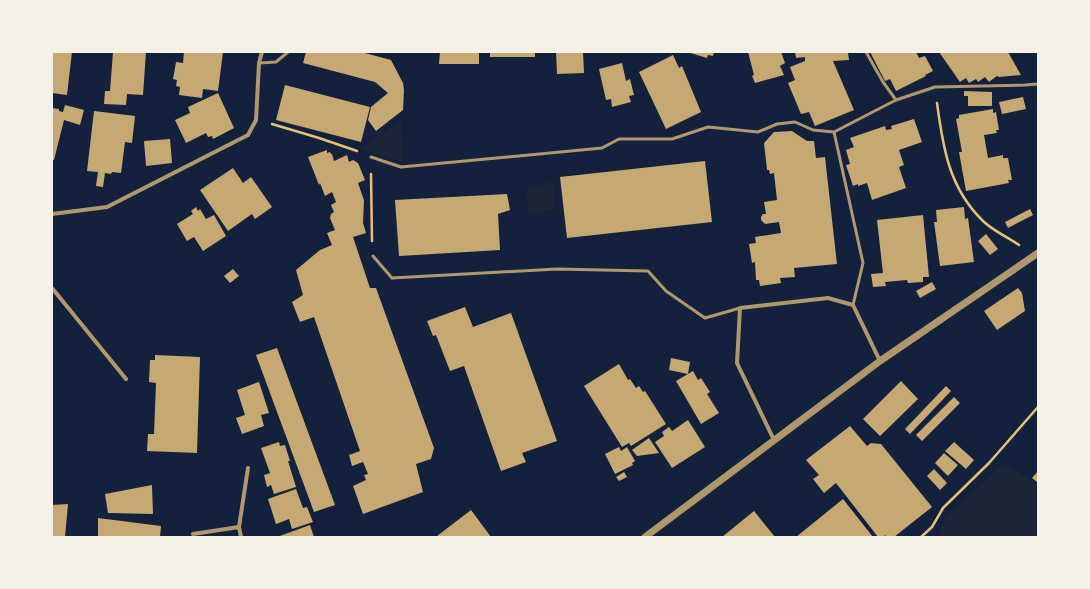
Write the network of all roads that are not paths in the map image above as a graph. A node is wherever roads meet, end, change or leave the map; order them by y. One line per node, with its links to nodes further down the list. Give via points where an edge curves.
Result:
1 (262, 52): 4 (street)
2 (288, 52): 4 (lane, via 276,62)
3 (866, 52): 6 (lane)
4 (259, 63): 9 (street, via 256,120 248,135 107,207)
5 (1038, 84): 6 (lane, via 935,87)
6 (896, 100): 7 (lane)
7 (834, 132): 8 (lane, via 813,130 795,122 777,124 758,132 708,127 672,139 619,139 602,148 401,167); 13 (lane, via 862,263)
8 (371, 157)
9 (52, 214)
10 (1037, 255): 15 (street)
11 (373, 256): 14 (lane, via 392,278 557,269 648,271 666,291 705,318)
12 (52, 288): 16 (street)
13 (853, 305): 14 (street, via 828,298); 15 (street)
14 (740, 308): 17 (street, via 737,363)
15 (880, 361): 17 (street)
16 (126, 379)
17 (774, 440): 21 (street)
18 (248, 468): 19 (street)
19 (239, 527): 20 (street); 22 (street)
20 (193, 534)
21 (648, 536)
22 (241, 537)

